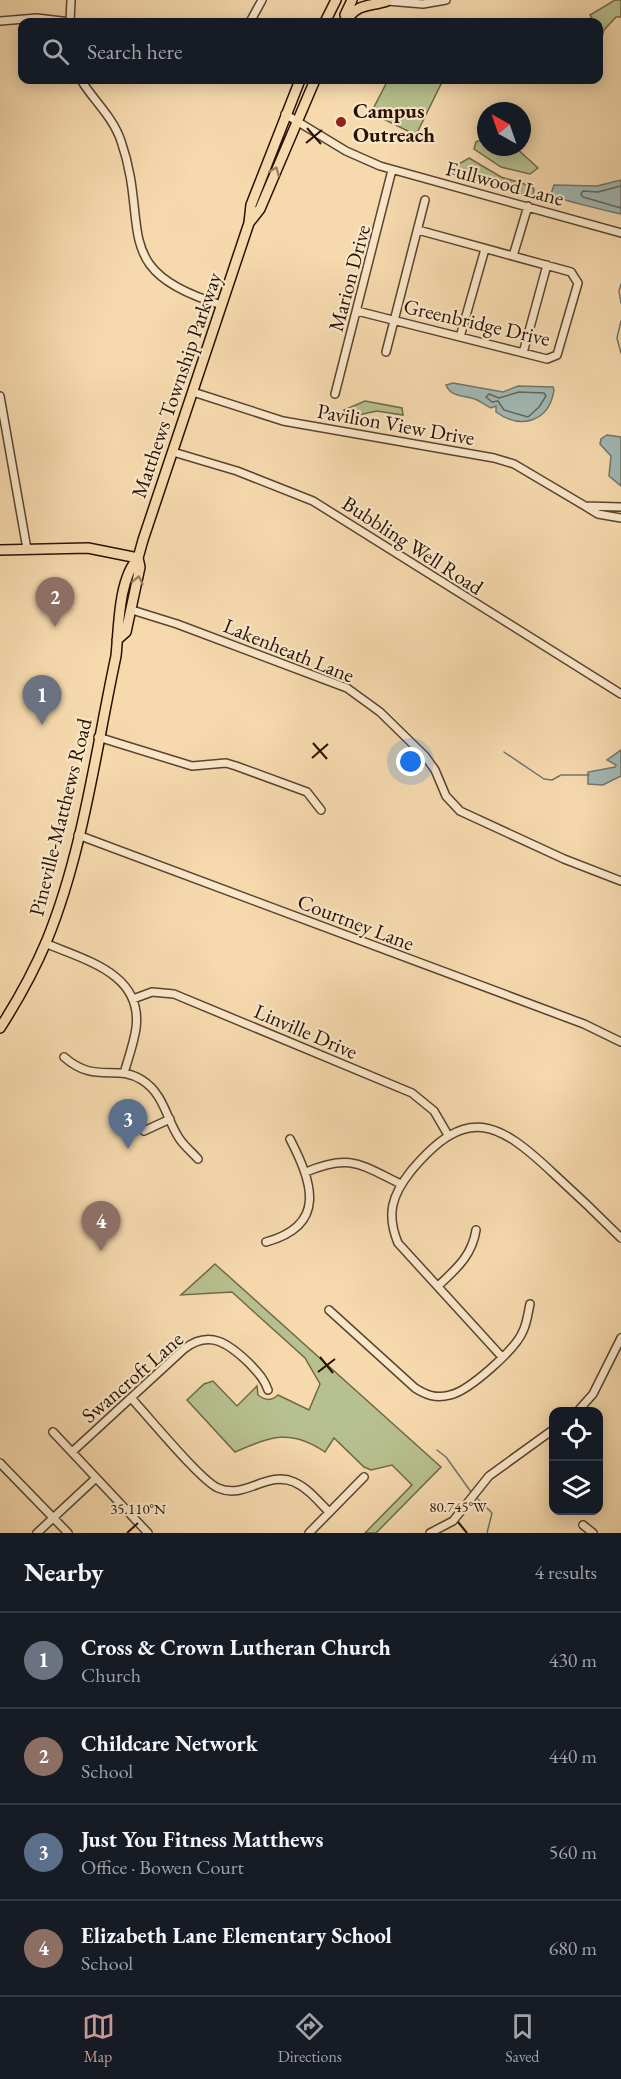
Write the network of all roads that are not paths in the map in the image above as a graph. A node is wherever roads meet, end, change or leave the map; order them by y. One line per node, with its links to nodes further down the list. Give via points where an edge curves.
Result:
1 (71, 0): 7 (street)
2 (262, 0): 8 (street)
3 (336, 0): 9 (main road)
4 (352, 0): 10 (main road)
5 (446, 0): 6 (street, via 423,4)
6 (386, 1): 11 (main road, via 359,7)
7 (70, 18)
8 (252, 18)
9 (327, 18)
10 (343, 18)
11 (348, 18)
12 (18, 20): 13 (street)
13 (0, 21)
14 (84, 84): 28 (street, via 122,143 138,238 147,260 161,278 180,290)
15 (298, 84): 17 (main road, Matthews Township Parkway)
16 (313, 84): 18 (main road, Matthews Township Parkway)
17 (285, 114): 18 (street, Fullwood Lane); 22 (main road, Matthews Township Parkway, via 251,205)
18 (296, 121): 19 (street, Fullwood Lane, via 358,158); 22 (main road, Matthews Township Parkway, one-way to 18, via 260,209)
19 (392, 170): 21 (street, Fullwood Lane); 29 (street, Marion Drive)
20 (425, 200): 23 (street)
21 (528, 206): 24 (street, Fullwood Lane); 26 (street)
22 (249, 223): 28 (main road, Matthews Township Parkway)
23 (417, 230): 25 (street, Greenbridge Drive); 30 (street)
24 (621, 233)
25 (485, 249): 26 (street, Greenbridge Drive); 31 (street)
26 (513, 256): 27 (street, Greenbridge Drive)
27 (547, 265): 33 (street); 33 (street, Greenbridge Drive, via 571,272 578,279 561,350 548,359)
28 (222, 305): 34 (main road, Matthews Township Parkway)
29 (357, 311): 30 (street, Greenbridge Drive); 35 (street, Marion Drive)
30 (394, 320): 31 (street, Greenbridge Drive); 32 (street)
31 (460, 337): 33 (street, Greenbridge Drive)
32 (386, 352)
33 (523, 353)
34 (194, 392): 37 (main road, Matthews Township Parkway); 38 (street, Pavilion View Drive, via 283,421 494,458 514,464)
35 (335, 394)
36 (0, 396): 41 (street)
37 (173, 452): 43 (main road, Matthews Township Parkway); 46 (street, Bubbling Well Road, via 237,471 313,501)
38 (585, 506): 39 (street, Pavilion View Drive); 40 (street, Pavilion View Drive, via 598,514)
39 (621, 507)
40 (621, 518)
41 (27, 549): 42 (main road); 43 (main road, via 88,548)
42 (0, 550)
43 (138, 558): 44 (main road, Pineville-Matthews Road, one-way to 43, via 140,567); 45 (main road, Pineville-Matthews Road, via 130,568 115,630)
44 (132, 610): 45 (main road, Pineville-Matthews Road, via 126,632); 50 (street, Lakenheath Lane, via 347,687 380,712 425,756 446,796 460,811 564,860)
45 (117, 640): 47 (main road, Pineville-Matthews Road)
46 (621, 694)
47 (98, 737): 48 (street, via 192,766 236,766 307,792); 49 (main road, Pineville-Matthews Road)
48 (321, 810)
49 (78, 835): 51 (main road, Pineville-Matthews Road, via 62,898); 54 (street, Courtney Lane, via 584,1024)
50 (621, 881)
51 (45, 943): 52 (street, via 114,974); 53 (main road, Pineville-Matthews Road)
52 (133, 999): 56 (street, via 136,1028); 59 (street, Linville Drive, via 152,992 174,994 412,1094 434,1111)
53 (0, 1028)
54 (621, 1042)
55 (64, 1057): 56 (street, via 88,1073)
56 (124, 1073): 57 (street, via 138,1077 153,1089)
57 (170, 1119): 58 (street); 61 (street, via 180,1140)
58 (144, 1131)
59 (448, 1135): 63 (street, via 430,1149); 65 (street, via 483,1128 514,1138)
60 (290, 1139): 62 (street)
61 (198, 1159)
62 (306, 1172): 63 (street, via 326,1163 344,1161); 66 (street, via 310,1193 304,1216 290,1233)
63 (401, 1184): 67 (street, via 391,1209 394,1233 398,1243)
64 (476, 1230): 67 (street, via 472,1250)
65 (621, 1238)
66 (266, 1242)
67 (438, 1286): 71 (street)
68 (530, 1304): 71 (street, via 524,1331)
69 (329, 1310): 71 (street, via 415,1388 430,1396 448,1396 462,1390)
70 (621, 1338): 74 (street, via 593,1394)
71 (502, 1357)
72 (268, 1390): 73 (street, Swancroft Lane, via 261,1376 232,1346 209,1339 191,1343)
73 (131, 1398): 77 (street, Swancroft Lane); 81 (street, via 215,1486 238,1491 271,1479 284,1479 303,1487)
74 (581, 1407)
75 (53, 1432): 77 (street)
76 (549, 1433): 88 (street, via 489,1476 453,1521)
77 (72, 1452): 80 (street)
78 (0, 1463): 82 (street)
79 (364, 1477): 81 (street)
80 (96, 1478): 82 (street); 86 (street)
81 (329, 1512): 87 (street)
82 (53, 1518): 84 (street); 85 (street)
83 (584, 1525): 89 (street)
84 (37, 1533)
85 (68, 1533)
86 (148, 1533)
87 (309, 1533)
88 (430, 1533)
89 (593, 1533)

